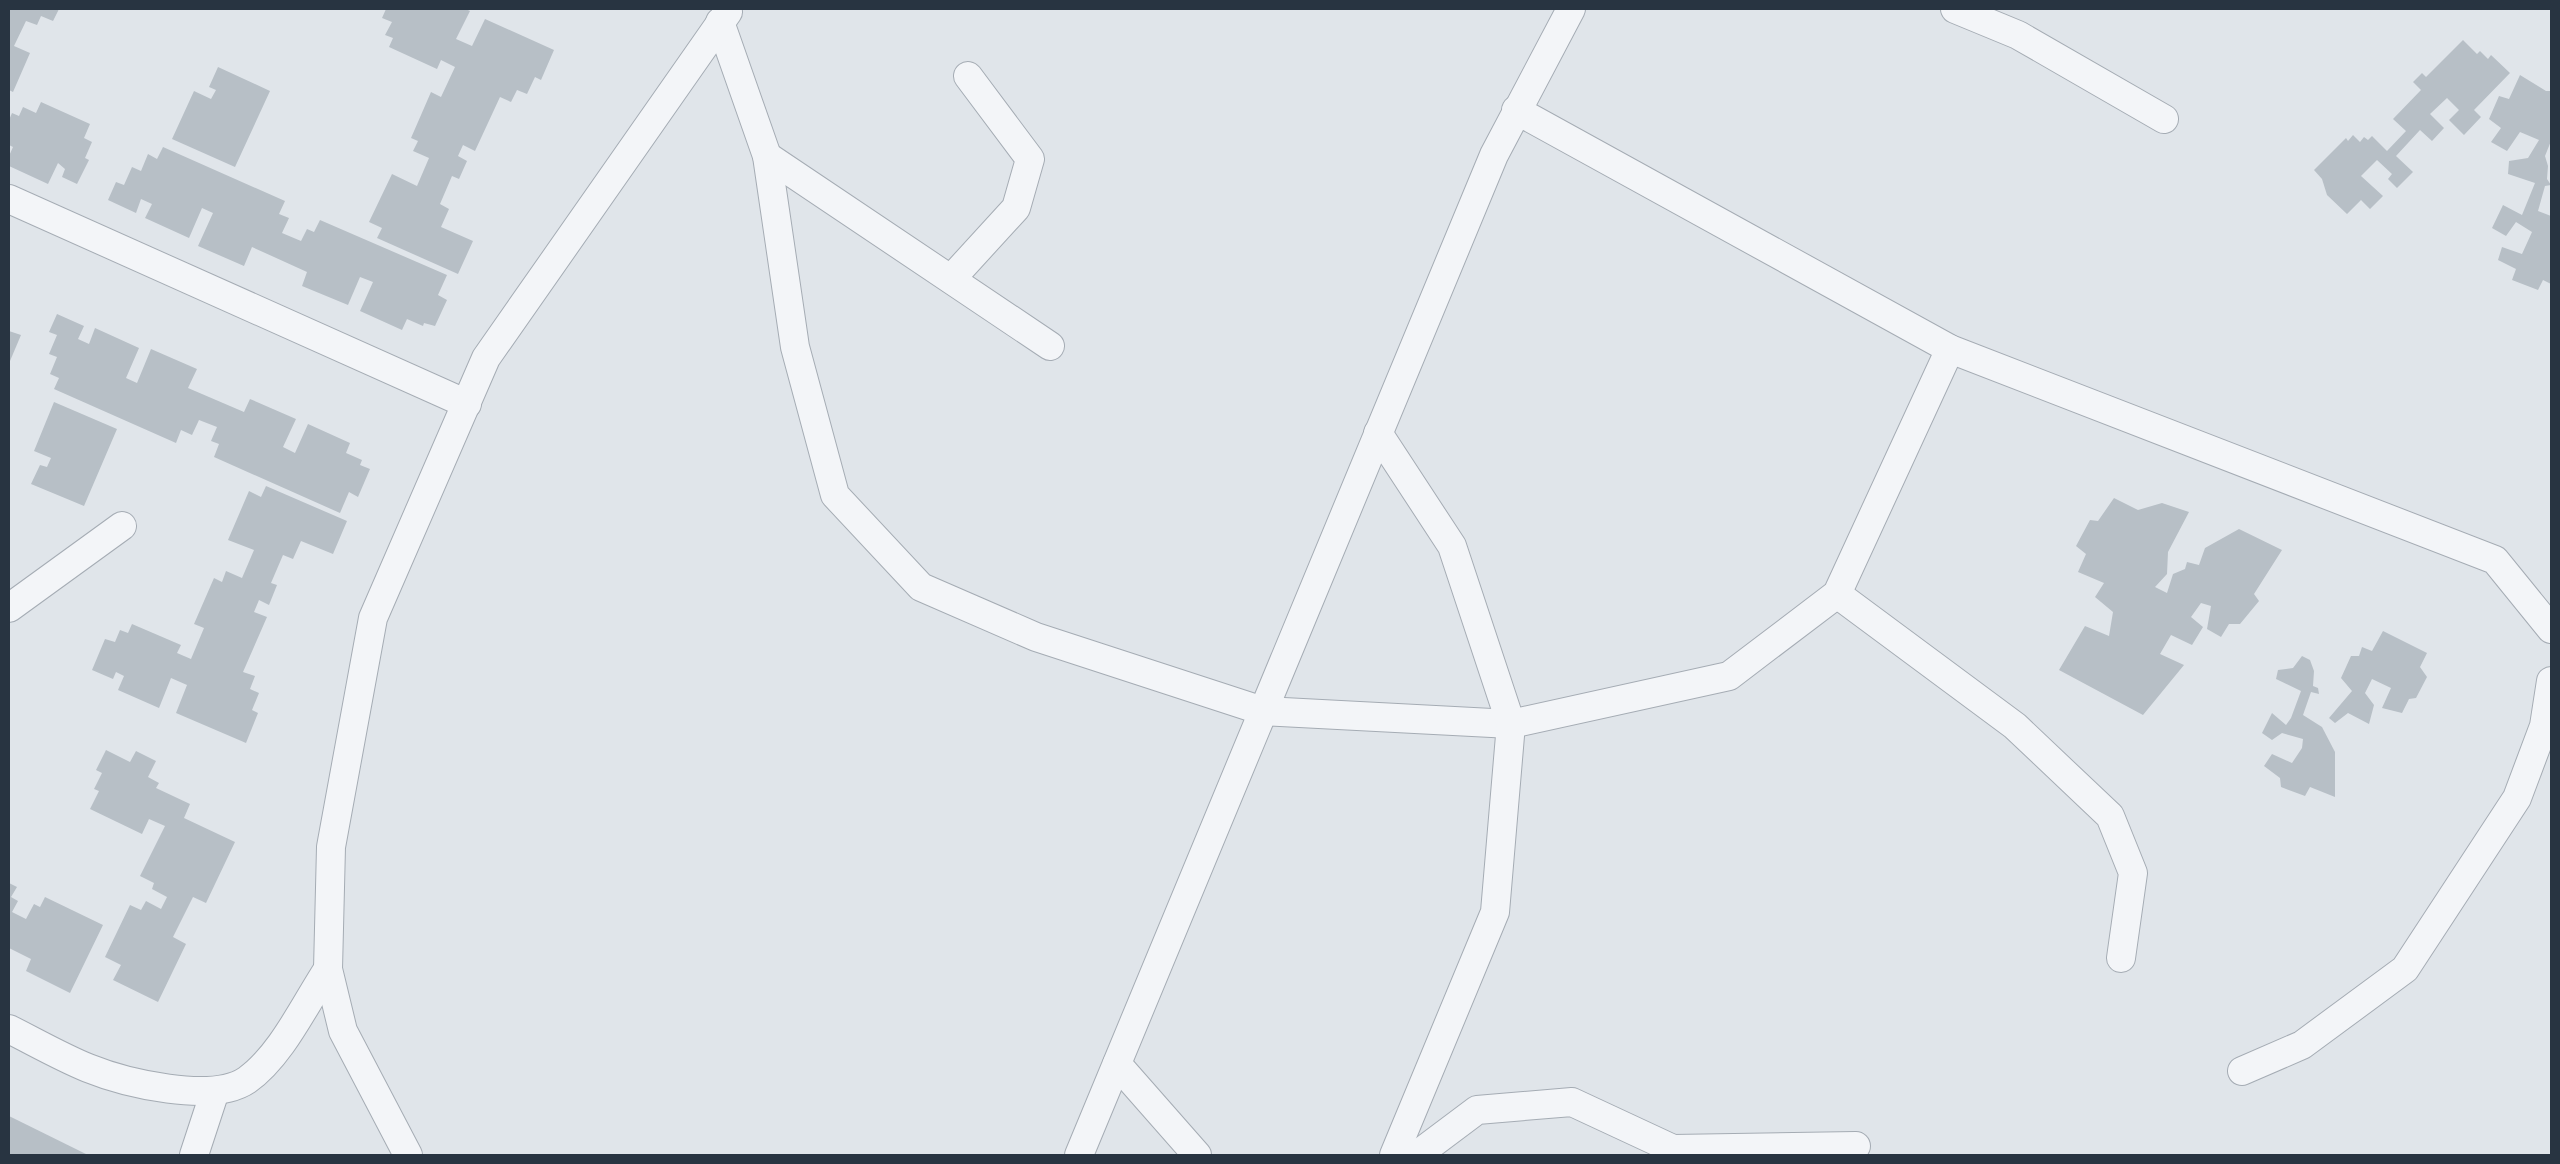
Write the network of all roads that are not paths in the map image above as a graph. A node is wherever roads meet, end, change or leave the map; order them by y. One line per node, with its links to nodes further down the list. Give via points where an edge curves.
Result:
1 (1571, 9): 5 (street)
2 (1955, 9): 6 (street, via 2018,36)
3 (726, 15): 7 (street); 12 (street, via 486,358)
4 (968, 76): 9 (street, via 1030,159 1016,208)
5 (1516, 110): 11 (street); 13 (street, via 1494,155)
6 (2164, 119)
7 (767, 156): 9 (street); 19 (street, via 795,347 835,495 921,587 1036,637)
8 (9, 199): 12 (street)
9 (951, 279): 10 (street)
10 (1050, 346)
11 (1950, 349): 15 (street); 17 (street, via 2495,560)
12 (467, 404): 22 (street, via 373,618 331,847)
13 (1378, 433): 19 (street); 20 (street, via 1452,546)
14 (122, 526): 16 (street)
15 (1837, 594): 20 (street, via 1729,676); 21 (street, via 2015,726 2110,816 2133,872)
16 (9, 608)
17 (2551, 629)
18 (2551, 680): 25 (street, via 2544,726 2517,798 2405,969 2302,1045)
19 (1263, 711): 20 (street); 24 (street)
20 (1511, 724): 32 (street, via 1495,912)
21 (2121, 958)
22 (328, 969): 26 (street, via 273,1055 246,1080); 29 (street, via 343,1031)
23 (9, 1029): 26 (street, via 89,1068 160,1088)
24 (1117, 1064): 30 (street); 31 (street)
25 (2242, 1071)
26 (215, 1091): 28 (street)
27 (1856, 1146): 33 (street, via 1673,1150 1572,1102 1477,1110)
28 (194, 1155)
29 (408, 1155)
30 (1079, 1155)
31 (1197, 1155)
32 (1394, 1155)
33 (1417, 1155)

